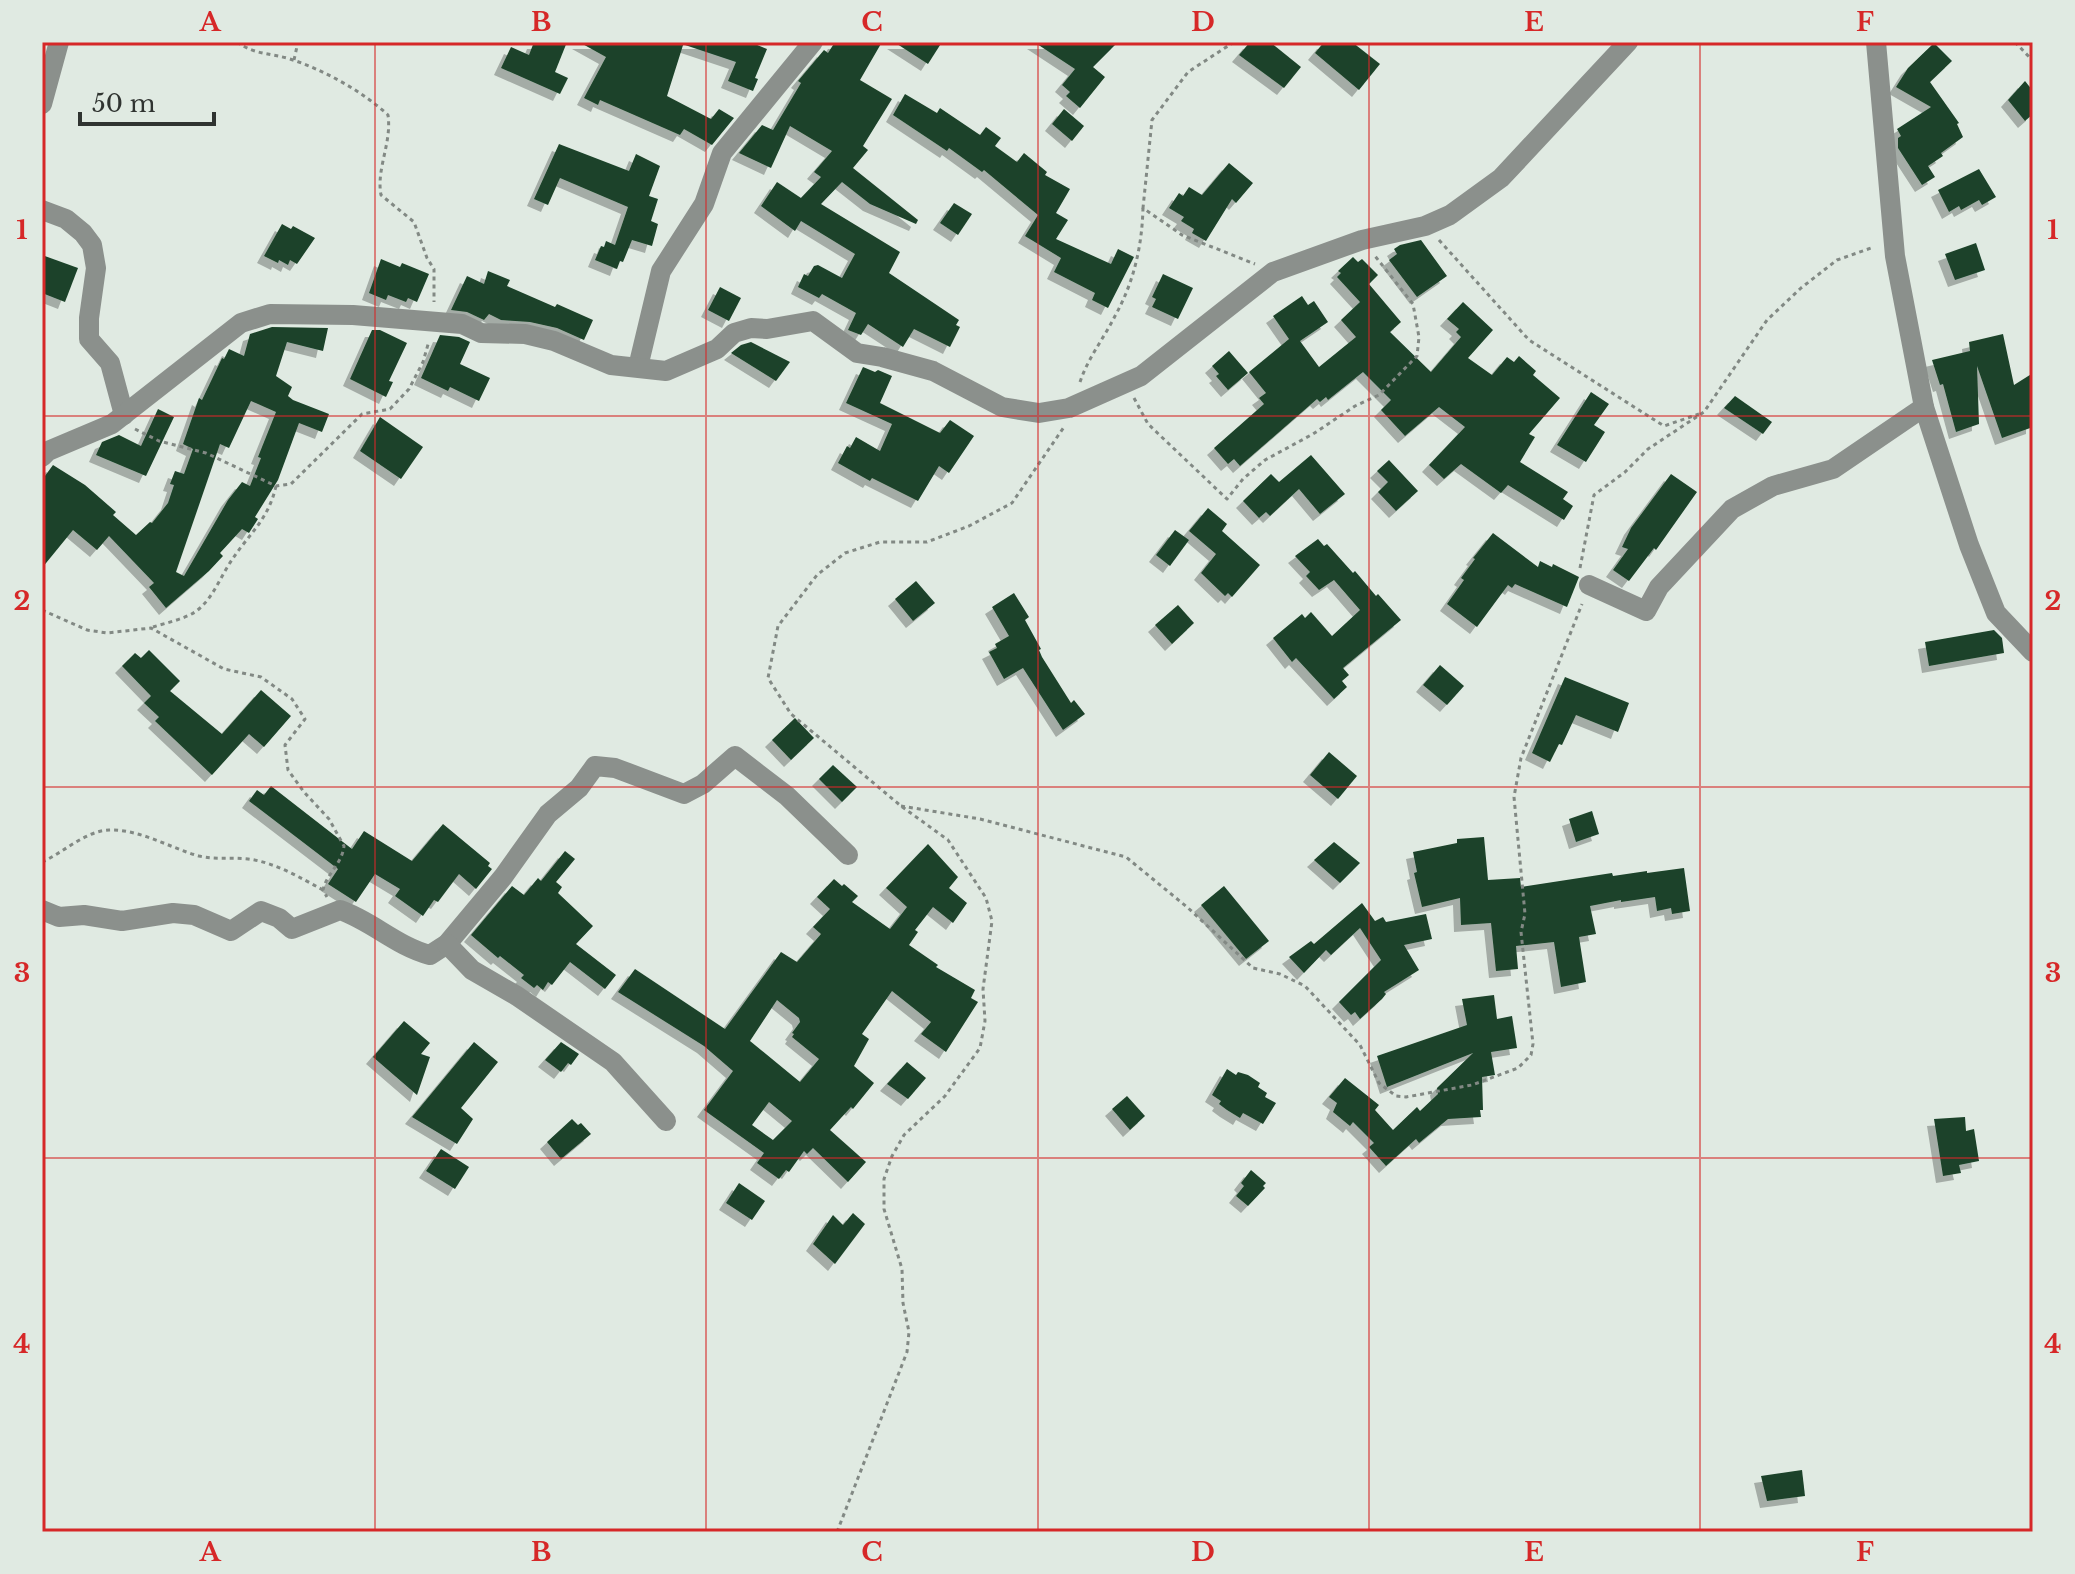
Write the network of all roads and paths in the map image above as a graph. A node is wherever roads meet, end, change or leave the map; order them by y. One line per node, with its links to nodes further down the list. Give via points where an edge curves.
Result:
1 (59, 42): 11 (street)
2 (237, 42): 9 (path, via 261,55)
3 (298, 42): 9 (path)
4 (813, 42): 19 (street, via 722,153 704,204 661,271)
5 (1234, 42): 12 (path, via 1188,72 1152,120)
6 (1628, 42): 14 (street, via 1501,178 1450,215)
7 (1876, 42): 16 (street)
8 (2015, 42): 10 (path)
9 (294, 60): 18 (path, via 360,93 388,115 381,195 414,222 434,269)
10 (2033, 61)
11 (42, 104)
12 (1143, 208): 17 (path, via 1182,235); 22 (path, via 1142,242 1132,277)
13 (42, 210): 24 (street, via 66,219 92,245 96,268 89,339 110,363)
14 (1425, 226): 15 (street); 23 (path, via 1529,340 1664,426)
15 (1362, 240): 17 (street); 20 (path, via 1413,304 1417,356 1379,395 1265,460 1227,499 1148,424)
16 (1893, 241): 21 (street); 23 (path, via 1837,260 1801,288 1767,320)
17 (1273, 272): 20 (street)
18 (435, 323): 19 (street, via 462,324 481,333 525,334 611,365); 24 (street, via 270,314 241,323); 26 (path, via 409,389 390,409 362,414 291,484)
19 (638, 367): 22 (street, via 666,371 717,349 734,333 813,321 857,353 933,371 1002,407 1039,413)
20 (1127, 384): 22 (street)
21 (1924, 407): 27 (street, via 1833,469 1773,486 1732,509 1659,587 1646,611); 30 (street, via 1996,613)
22 (1069, 408): 31 (path, via 1063,428 1012,503 927,542 880,542 845,553 817,575 778,626 768,678 791,714)
23 (1704, 412): 27 (path, via 1648,449 1594,495 1579,565)
24 (118, 420): 25 (street); 26 (path)
25 (42, 457)
26 (276, 486): 29 (path, via 272,506 212,595 195,612)
27 (1589, 585): 31 (path, via 1521,758 1514,797 1531,1055 1518,1068 1472,1085 1406,1097 1388,1092 1360,1045 1305,986 1253,968 1126,857 980,819)
28 (42, 610): 29 (path, via 87,630)
29 (151, 628): 34 (path, via 224,669 261,677 292,699 305,719 285,745 288,770 344,846)
30 (2033, 652)
31 (901, 806): 39 (path, via 948,840 986,898 992,921 983,989 985,1021 980,1048 945,1096 904,1135 884,1179 884,1209 902,1269 907,1352)
32 (848, 855): 37 (street, via 787,796 735,756 684,794 615,768 595,766 548,814)
33 (42, 862): 34 (path, via 107,830 119,831 201,856 249,859)
34 (323, 890): 36 (path)
35 (42, 910): 36 (street, via 59,917 122,921 194,915 231,931 261,911 292,929)
36 (340, 910): 37 (street, via 409,950 430,955)
37 (447, 944): 38 (street, via 472,970 613,1062)
38 (666, 1121)
39 (837, 1532)

